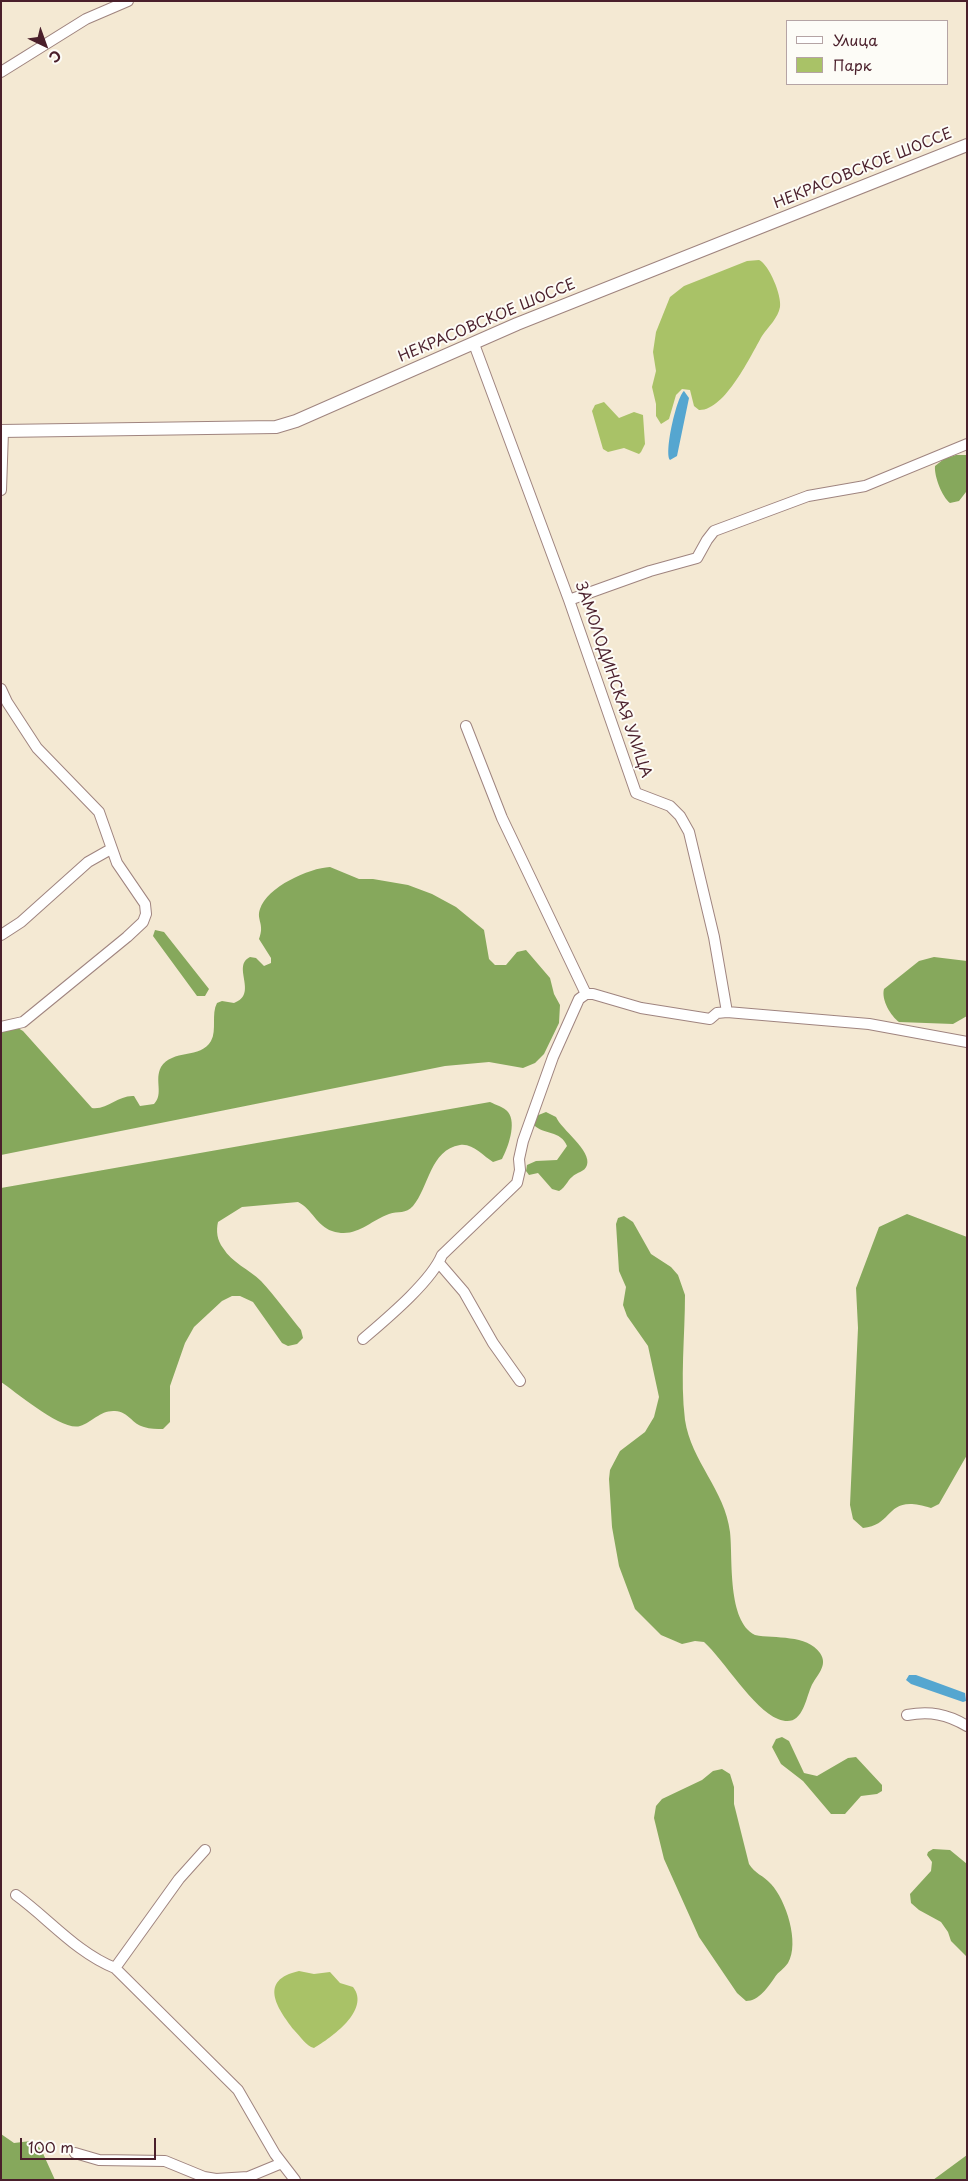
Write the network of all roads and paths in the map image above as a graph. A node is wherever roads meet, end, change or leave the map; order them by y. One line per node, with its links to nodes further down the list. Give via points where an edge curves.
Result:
1 (128, 1): 2 (street, via 79,22)
2 (1, 72)
3 (967, 145): 4 (street, НЕКРАСОВСКОЕ ШОССЕ)
4 (474, 344): 5 (street, НЕКРАСОВСКОЕ ШОССЕ, via 276,427); 8 (street, ЗАМОЛОДИНСКАЯ УЛИЦА)
5 (2, 431): 7 (street)
6 (967, 444): 8 (street, via 865,486 829,491 791,502 714,532 697,558)
7 (1, 490)
8 (569, 600): 14 (street, ЗАМОЛОДИНСКАЯ УЛИЦА, via 636,793 670,806 689,832 714,937)
9 (1, 688): 11 (street, via 37,748 99,812)
10 (466, 726): 13 (street, via 502,818)
11 (111, 849): 12 (street, via 88,862 16,926); 15 (street, via 145,904 143,922 22,1022)
12 (1, 935)
13 (586, 994): 14 (street, via 688,1017 710,1019 717,1013); 17 (street, via 579,999 564,1031 537,1099 521,1150 517,1183 442,1255)
14 (727, 1012): 16 (street, via 869,1024)
15 (1, 1027)
16 (967, 1042)
17 (439, 1263): 18 (street, via 398,1307); 19 (street, via 464,1292 493,1343)
18 (362, 1338)
19 (520, 1380)
20 (908, 1715): 21 (street, via 926,1712 945,1715)
21 (967, 1726)
22 (205, 1850): 24 (street, via 179,1879)
23 (16, 1895): 24 (street, via 89,1956)
24 (115, 1968): 26 (street, via 238,2090)
25 (75, 2153): 26 (street, via 99,2160 165,2161 216,2179 248,2177)
26 (282, 2163): 27 (street)
27 (295, 2180)

